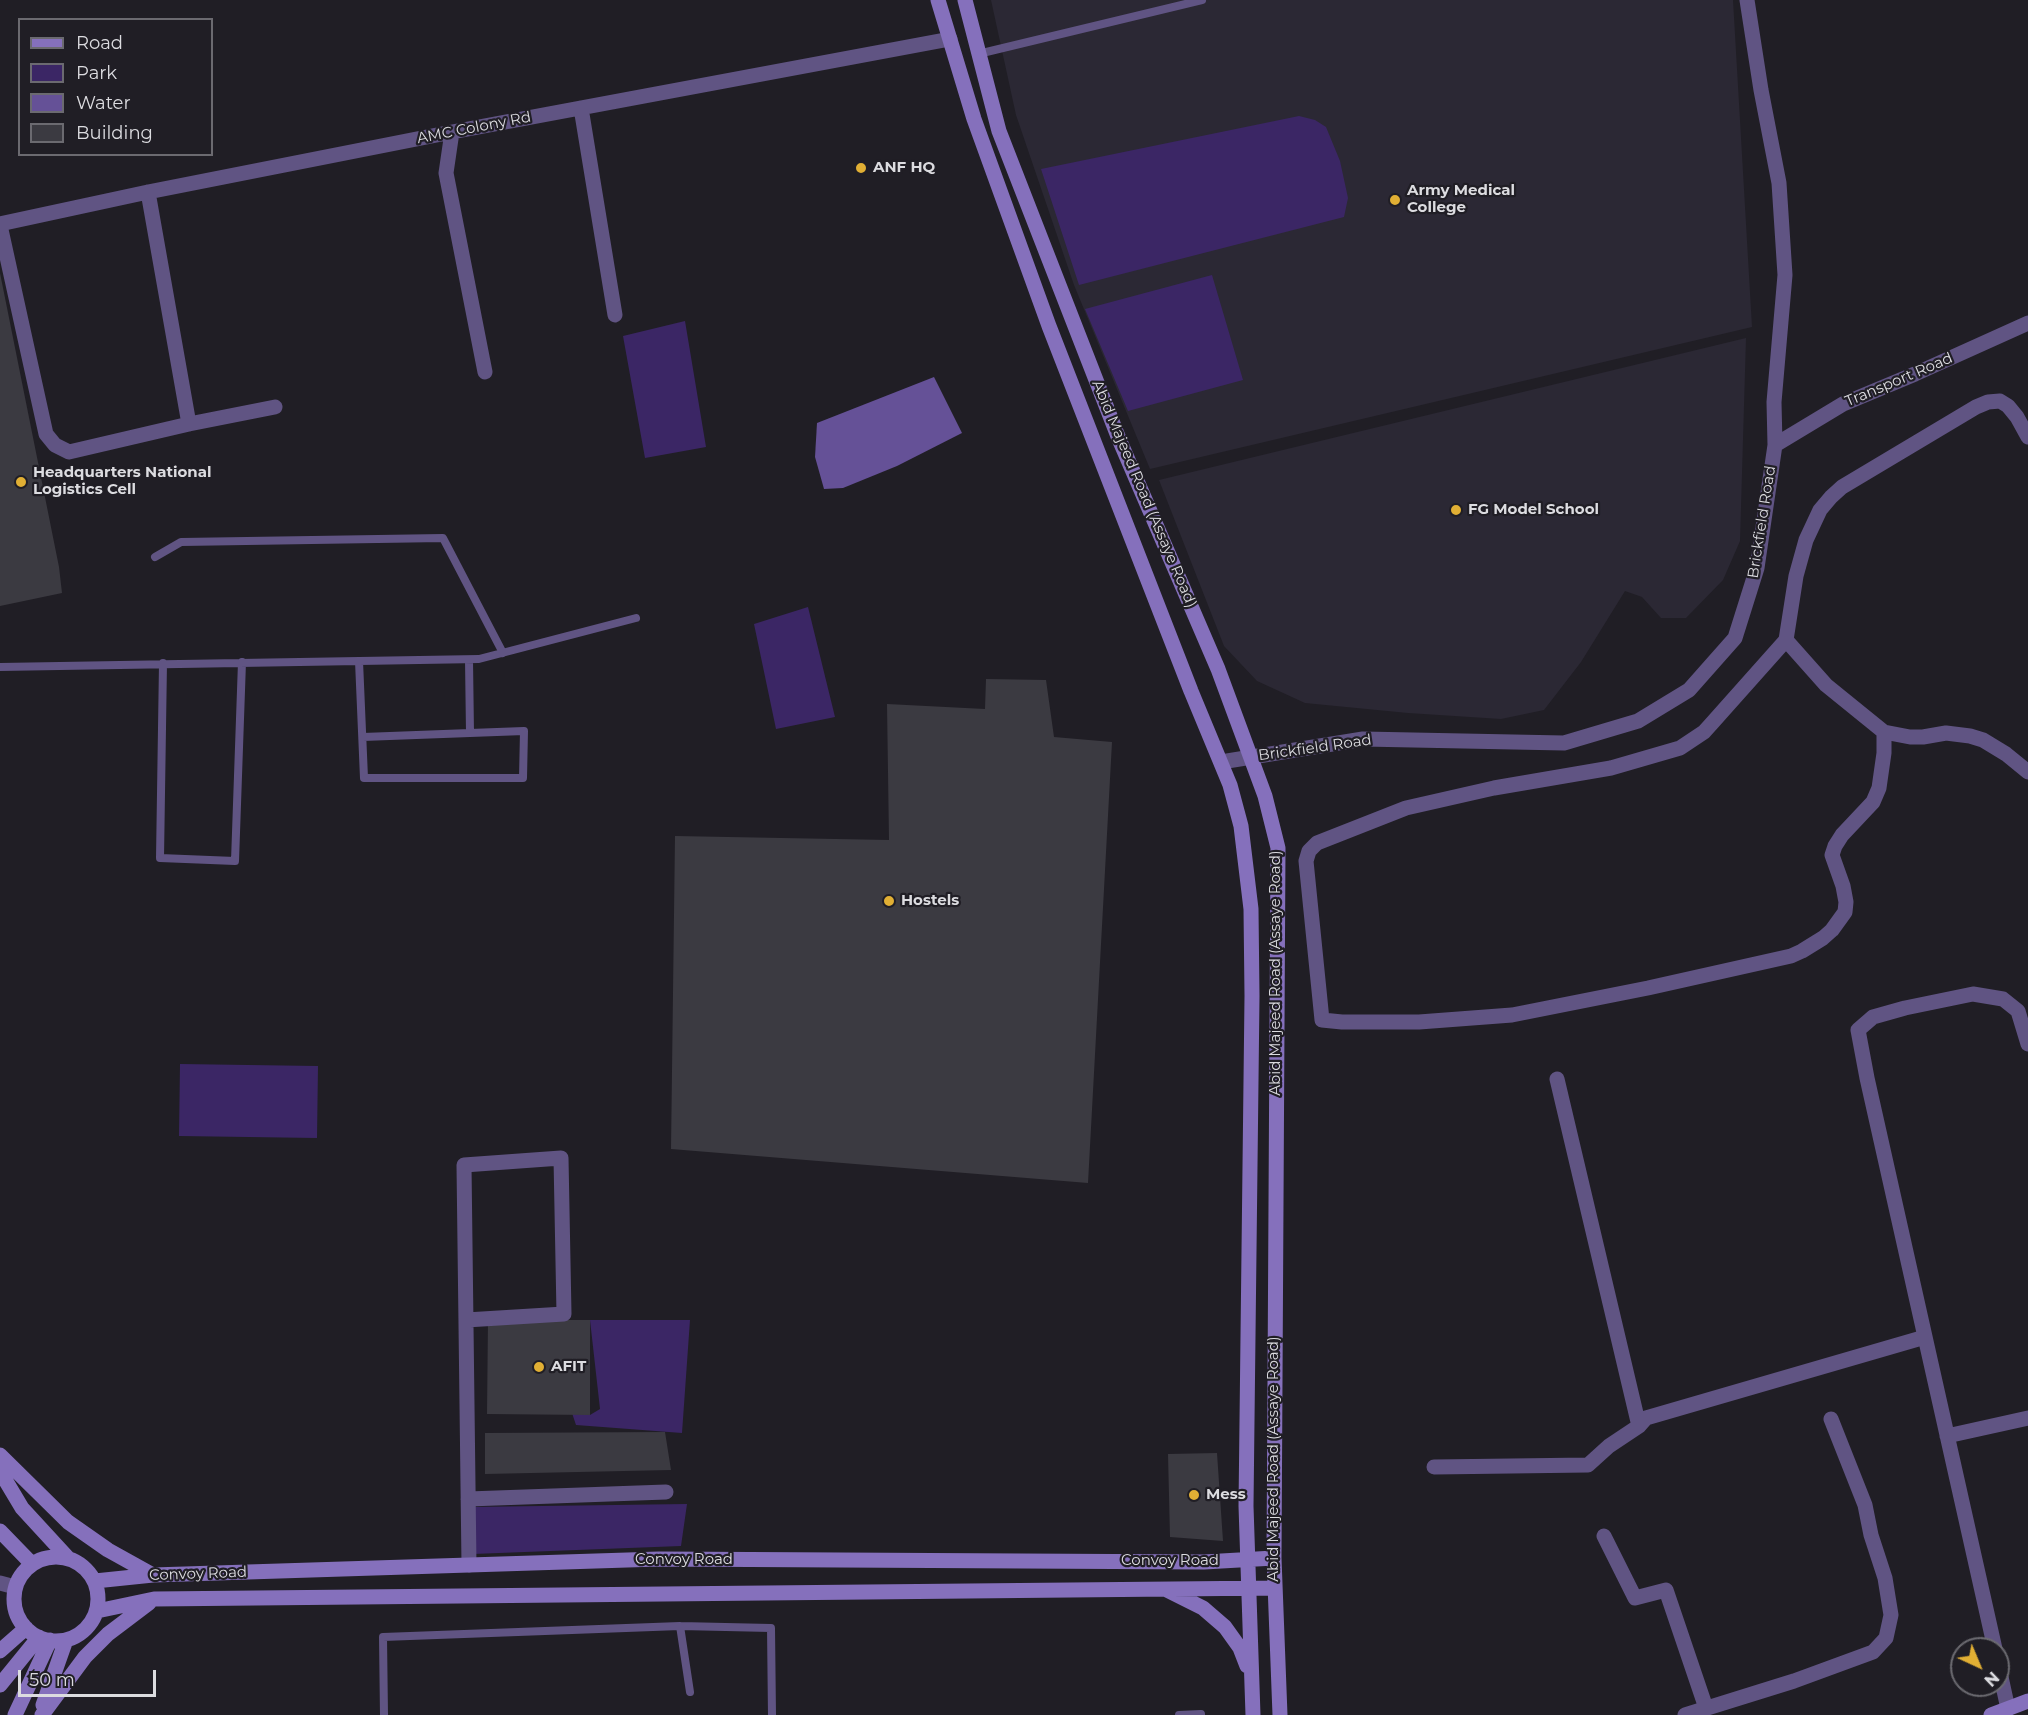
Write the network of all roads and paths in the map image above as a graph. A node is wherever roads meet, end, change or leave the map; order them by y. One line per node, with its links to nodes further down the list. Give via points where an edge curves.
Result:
1 (938, 0): 5 (main road, Abid Majeed Road (Assaye Road))
2 (964, 0): 6 (main road, Abid Majeed Road (Assaye Road))
3 (1202, 0): 6 (lane)
4 (1747, 0): 17 (street, Brickfield Road, via 1781,206 1785,275 1774,402)
5 (950, 39): 7 (street, AMC Colony Rd); 31 (main road, Abid Majeed Road (Assaye Road), via 974,119 1049,326)
6 (978, 54): 30 (main road, Abid Majeed Road (Assaye Road), via 999,131 1119,439 1218,669)
7 (581, 108): 8 (street, AMC Colony Rd); 11 (street)
8 (452, 132): 9 (street, AMC Colony Rd); 13 (street, via 446,173)
9 (148, 192): 10 (street, AMC Colony Rd); 15 (street)
10 (0, 224): 15 (street, via 46,434 55,446 69,452)
11 (615, 315)
12 (2028, 323): 17 (street, Transport Road, via 1843,404)
13 (485, 372)
14 (275, 407): 15 (street)
15 (189, 424)
16 (2028, 437): 20 (street, via 2008,406 2000,401 1988,402 1842,487 1821,510 1804,547 1791,598)
17 (1775, 445): 30 (street, Brickfield Road, via 1757,568 1735,638 1689,690 1638,721 1564,742 1363,739)
18 (155, 557): 21 (lane, via 181,542 443,538)
19 (636, 618): 21 (lane)
20 (1786, 640): 27 (street, via 1826,685); 27 (street, via 1704,732 1680,748 1611,768 1406,808 1317,843 1306,861 1322,1020 1419,1022 1512,1015 1802,951 1832,930 1845,912 1845,894 1832,855 1842,835 1873,802 1879,788)
21 (503, 653): 22 (lane)
22 (469, 660): 23 (lane); 28 (lane)
23 (359, 661): 24 (lane); 29 (lane)
24 (242, 662): 25 (lane); 25 (lane, via 235,861 160,858)
25 (163, 663): 26 (lane)
26 (0, 667)
27 (1884, 732): 32 (street, via 1910,737 1946,733 1970,736 2000,750)
28 (470, 733): 29 (lane); 29 (lane, via 524,731 523,778 364,778)
29 (363, 737)
30 (1251, 758): 31 (street, Brickfield Road); 49 (main road, Abid Majeed Road (Assaye Road), via 1278,848)
31 (1221, 762): 50 (main road, Abid Majeed Road (Assaye Road), via 1241,826 1251,909)
32 (2028, 772)
33 (2028, 1044): 36 (street, via 2019,1011 2003,999 1973,993 1873,1017 1858,1030)
34 (1557, 1079): 39 (street)
35 (466, 1320): 35 (street, via 464,1165 561,1158 564,1314); 45 (street)
36 (1925, 1336): 39 (street, via 1646,1418); 40 (street)
37 (2028, 1418): 40 (street)
38 (1831, 1419): 72 (street, via 1865,1505 1885,1578 1891,1615 1886,1638 1873,1653)
39 (1639, 1426): 42 (street, via 1588,1465)
40 (1947, 1436): 64 (street)
41 (0, 1455): 53 (main road, via 68,1522)
42 (1434, 1467)
43 (0, 1471): 48 (main road, via 22,1508)
44 (666, 1492): 45 (street)
45 (468, 1499): 52 (street)
46 (0, 1531): 51 (main road)
47 (1604, 1536): 72 (street, via 1635,1598 1666,1590)
48 (68, 1558): 51 (main road, via 49,1557); 54 (main road, via 84,1567)
49 (1274, 1558): 50 (main road, Convoy Road); 58 (main road, Abid Majeed Road (Assaye Road))
50 (1246, 1560): 52 (main road, Convoy Road, via 659,1560); 57 (main road, Abid Majeed Road (Assaye Road))
51 (32, 1564): 56 (main road)
52 (469, 1565): 53 (main road, Convoy Road)
53 (153, 1575): 54 (main road, Convoy Road)
54 (95, 1581): 61 (main road)
55 (0, 1583): 56 (street)
56 (15, 1587): 63 (main road, via 19,1620)
57 (1248, 1588): 58 (main road, Convoy Road); 59 (main road, Convoy Road); 67 (main road, Abid Majeed Road (Assaye Road))
58 (1274, 1588): 81 (main road, Abid Majeed Road (Assaye Road))
59 (1165, 1589): 60 (main road, Convoy Road); 67 (main road, via 1203,1608 1225,1627 1240,1648)
60 (154, 1599): 61 (main road, Convoy Road); 76 (main road, via 85,1657)
61 (97, 1611): 65 (main road, via 85,1629)
62 (680, 1626): 69 (lane); 77 (lane, via 383,1637); 78 (lane, via 771,1628)
63 (38, 1635): 65 (main road); 66 (main road); 68 (main road); 75 (main road)
64 (1992, 1637)
65 (66, 1640): 76 (main road)
66 (0, 1651)
67 (1252, 1677): 80 (main road, Abid Majeed Road (Assaye Road))
68 (0, 1685)
69 (690, 1692)
70 (2005, 1697): 73 (street)
71 (2028, 1701): 73 (main road)
72 (1706, 1708): 82 (street)
73 (2008, 1709): 83 (main road)
74 (1201, 1714): 79 (lane)
75 (15, 1715)
76 (41, 1715)
77 (384, 1715)
78 (772, 1715)
79 (1179, 1715)
80 (1253, 1715)
81 (1280, 1715)
82 (1685, 1715)
83 (1991, 1715)

